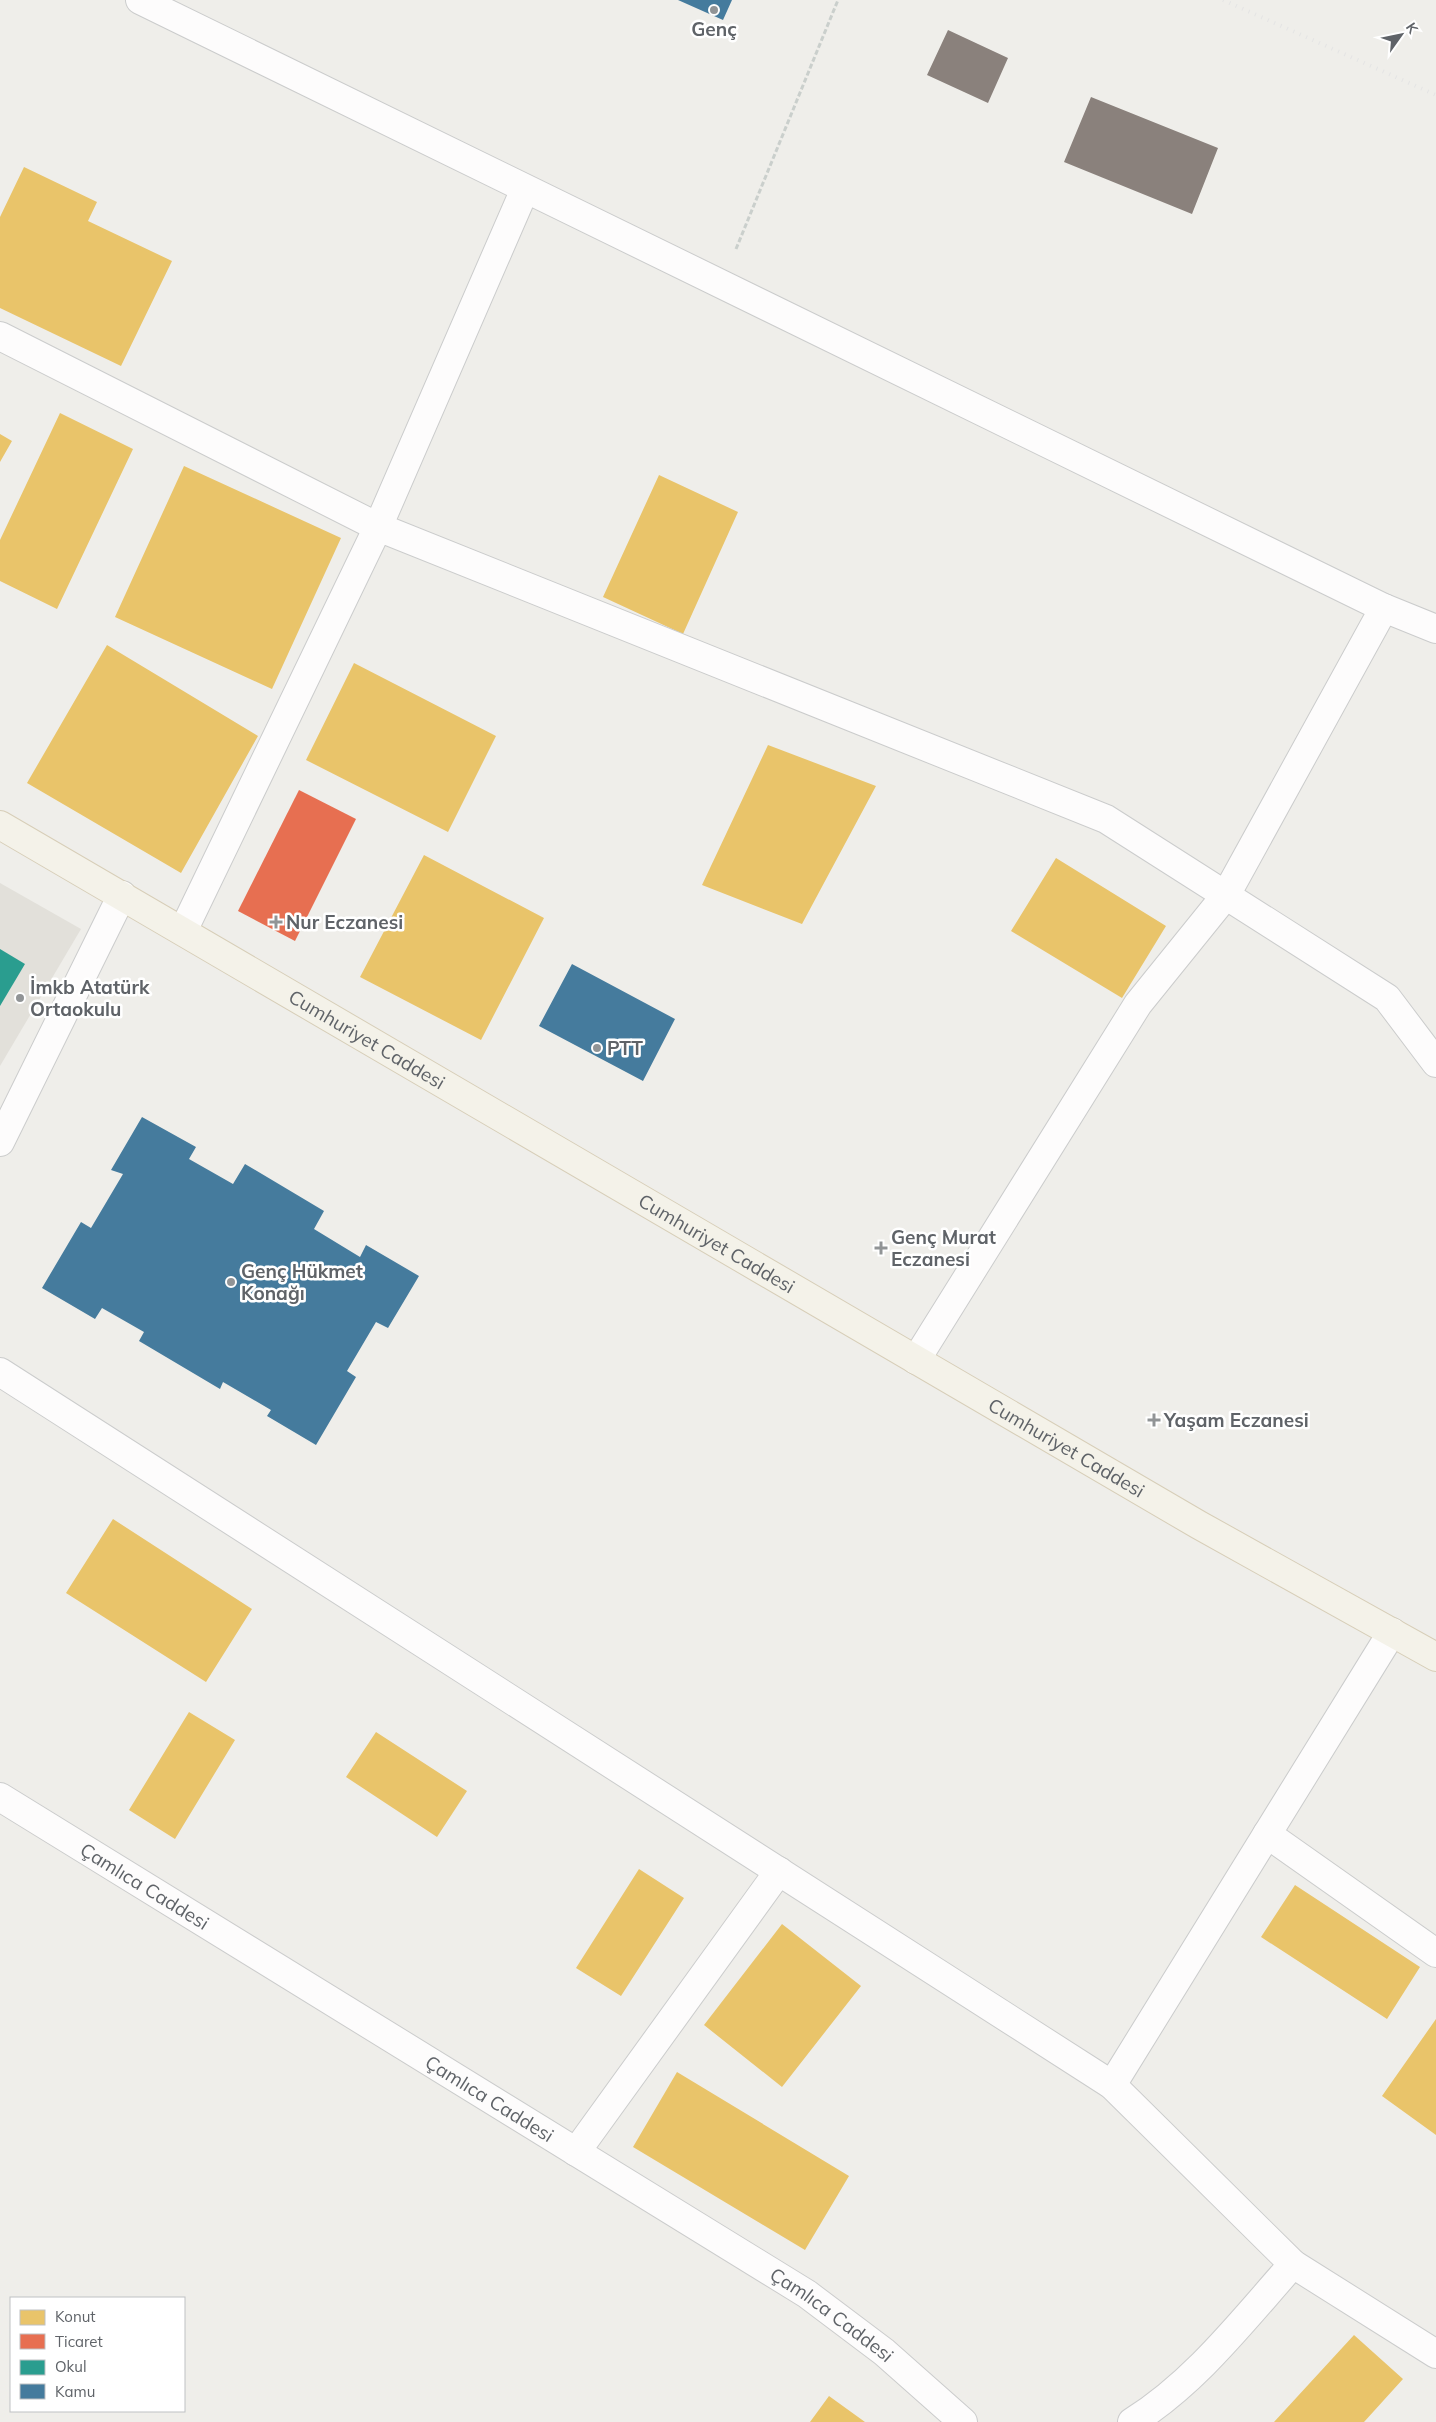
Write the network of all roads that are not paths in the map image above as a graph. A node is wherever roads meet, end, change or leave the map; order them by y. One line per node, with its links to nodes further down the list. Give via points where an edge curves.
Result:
1 (140, 0): 2 (street)
2 (525, 189): 4 (street); 5 (street)
3 (0, 336): 4 (street)
4 (378, 527): 9 (street, via 1106,819); 10 (street)
5 (1384, 608): 6 (street); 9 (street)
6 (1436, 629)
7 (0, 825): 8 (main road, Cumhuriyet Caddesi)
8 (122, 895): 10 (main road, Cumhuriyet Caddesi); 12 (street)
9 (1226, 896): 11 (street, via 1387,998); 13 (street, via 1138,1004)
10 (183, 931): 13 (main road, Cumhuriyet Caddesi)
11 (1436, 1063)
12 (0, 1142)
13 (916, 1360): 15 (main road, Cumhuriyet Caddesi, via 1199,1525)
14 (0, 1372): 19 (street)
15 (1392, 1632): 16 (main road, Cumhuriyet Caddesi); 18 (street)
16 (1436, 1657)
17 (0, 1797): 22 (street, Çamlıca Caddesi)
18 (1267, 1834): 20 (street); 21 (street)
19 (779, 1871): 21 (street); 22 (street)
20 (1436, 1953)
21 (1112, 2085): 23 (street)
22 (576, 2152): 25 (street, Çamlıca Caddesi, via 808,2294 884,2352)
23 (1293, 2264): 24 (street); 26 (street, via 1202,2365)
24 (1436, 2354)
25 (963, 2422)
26 (1132, 2422)

